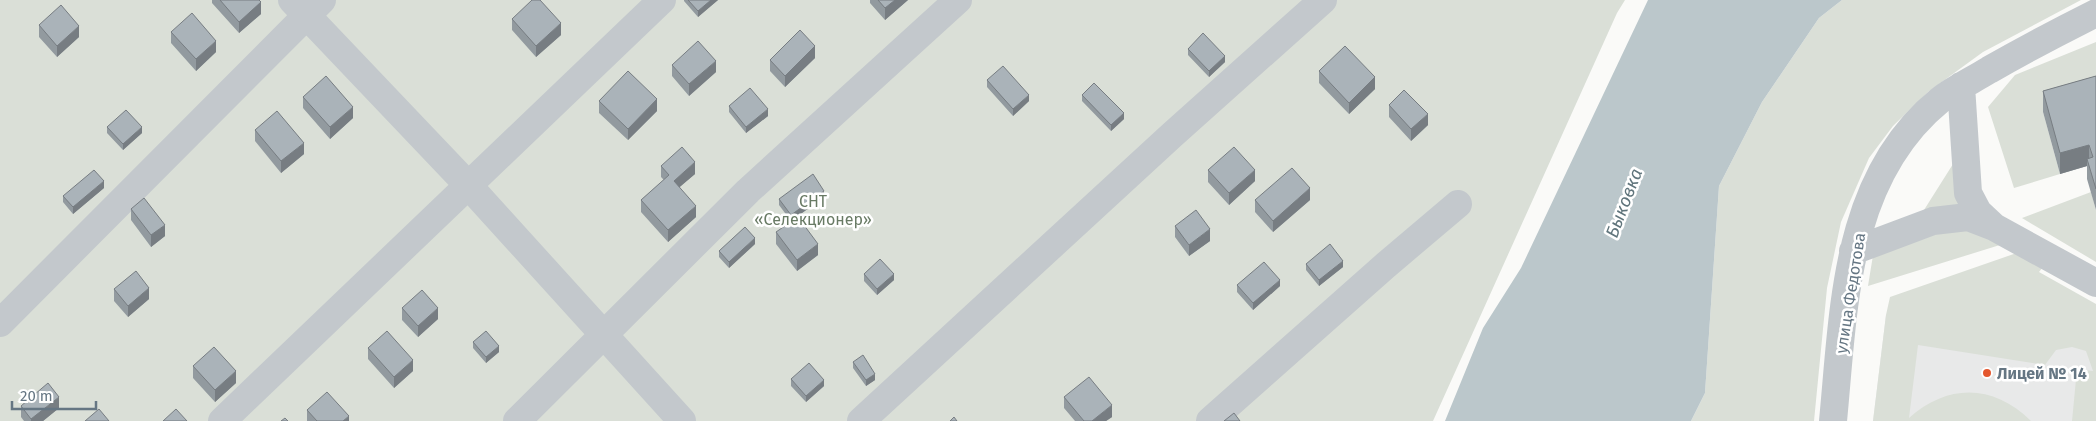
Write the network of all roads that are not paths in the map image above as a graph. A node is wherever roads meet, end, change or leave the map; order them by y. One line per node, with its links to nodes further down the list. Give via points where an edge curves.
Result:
1 (662, 0): 7 (street)
2 (958, 0): 13 (street, via 748,191)
3 (1323, 0): 17 (street)
4 (307, 5): 7 (street); 12 (street)
5 (2096, 13): 6 (street, улица Федотова)
6 (1961, 86): 9 (street, via 1968,193 1978,212); 10 (street, улица Федотова, via 1919,118 1898,146 1876,183)
7 (468, 185): 13 (street); 14 (street)
8 (1458, 204): 18 (street)
9 (1994, 227): 10 (street, via 1968,217 1933,221); 11 (street)
10 (1853, 251): 19 (street, улица Федотова)
11 (2096, 283)
12 (0, 323)
13 (603, 336): 15 (street); 16 (street)
14 (222, 421)
15 (517, 421)
16 (682, 421)
17 (861, 421)
18 (1210, 421)
19 (1833, 421)

